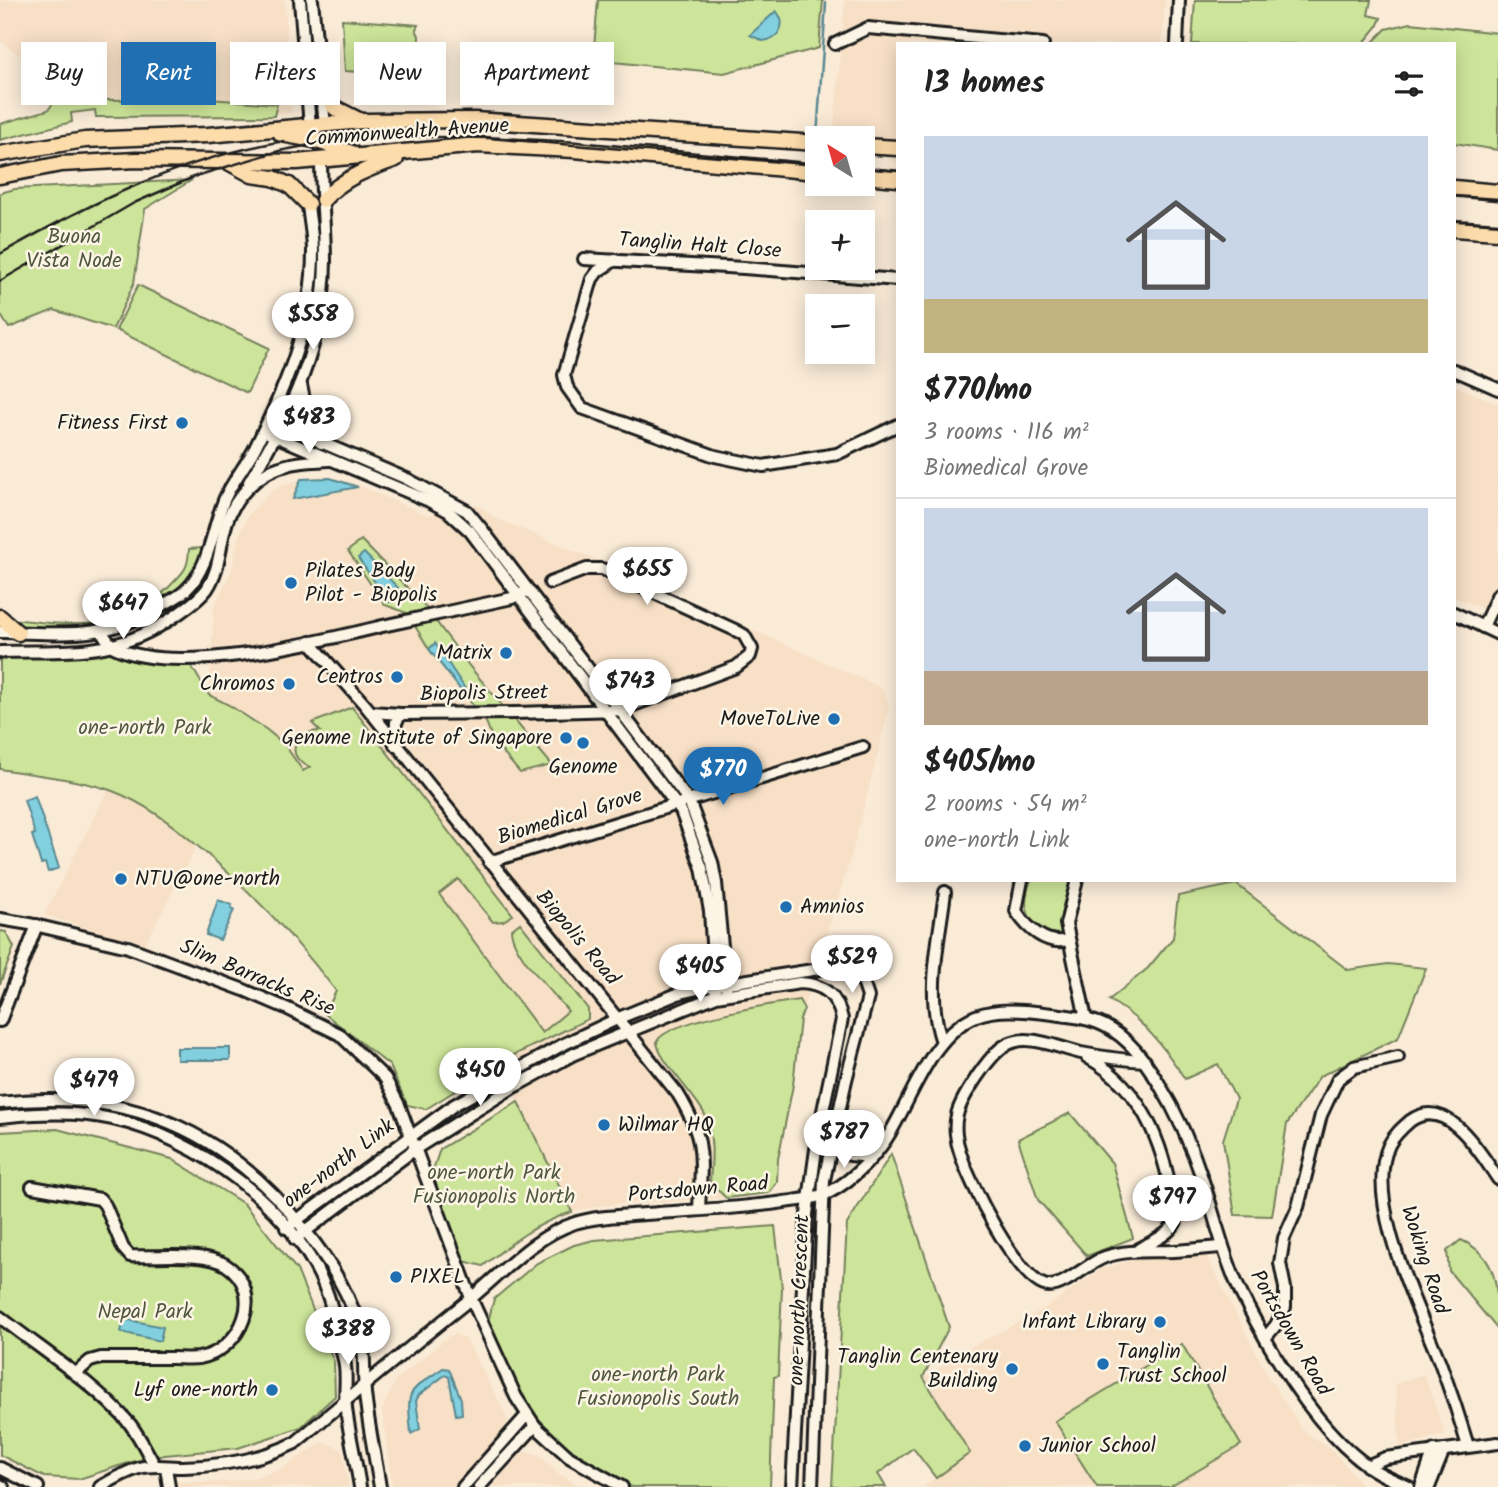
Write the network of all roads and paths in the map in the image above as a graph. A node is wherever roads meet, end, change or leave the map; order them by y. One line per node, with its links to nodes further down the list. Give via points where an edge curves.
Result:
1 (300, 0): 11 (street)
2 (312, 0): 4 (street)
3 (1179, 0): 6 (street)
4 (316, 42)
5 (1020, 42): 7 (street, via 868,28)
6 (1177, 42)
7 (835, 44)
8 (319, 105): 11 (street)
9 (333, 105): 10 (main road)
10 (362, 121): 11 (main road, Commonwealth Avenue); 12 (main road, Commonwealth Avenue, via 475,120)
11 (316, 131): 16 (main road, via 288,136 271,130 85,140); 17 (main road); 18 (main road); 20 (main road)
12 (805, 142)
13 (875, 147): 14 (main road)
14 (896, 148)
15 (417, 151): 17 (main road, Commonwealth Avenue); 21 (main road, Commonwealth Avenue, via 478,145 549,148); 27 (main road, via 362,171)
16 (0, 154)
17 (364, 156): 18 (main road, Commonwealth Avenue)
18 (321, 159): 20 (main road, Commonwealth Avenue); 27 (street)
19 (226, 161): 20 (main road, Commonwealth Avenue); 22 (main road, Commonwealth Avenue, via 73,163); 28 (main road, via 252,175 289,185)
20 (297, 162)
21 (805, 171)
22 (0, 176)
23 (875, 177): 24 (main road)
24 (896, 179)
25 (1456, 188): 26 (main road)
26 (1498, 192)
27 (323, 200): 35 (street, via 322,301)
28 (308, 204): 38 (street, via 313,252 309,298 294,362)
29 (1456, 229): 30 (main road)
30 (1498, 232)
31 (584, 259): 32 (street, Tanglin Halt Close)
32 (615, 260): 33 (street, Tanglin Halt Close); 37 (street, via 592,279 564,375 582,408 715,456 763,466 837,454)
33 (896, 280)
34 (1456, 371): 36 (street)
35 (301, 385): 39 (street); 40 (street, via 308,419)
36 (1498, 389)
37 (896, 426)
38 (265, 427): 39 (street); 49 (street, via 226,497 200,574 185,591 136,621)
39 (279, 433): 40 (street, via 295,431); 41 (street); 42 (street)
40 (321, 443): 44 (street, via 407,479 467,511)
41 (332, 460): 42 (street, via 291,464 265,474); 44 (street, via 448,512)
42 (243, 494): 54 (street, via 231,510 219,562 207,589 158,629)
43 (550, 583): 56 (street, Biopolis Street, via 587,569 602,569 735,629 748,641 750,656 736,667)
44 (523, 592): 53 (street); 56 (street); 57 (street)
45 (1498, 594): 48 (street)
46 (1456, 613): 48 (street)
47 (0, 617): 51 (main road)
48 (1483, 626): 52 (street)
49 (101, 631): 51 (street); 54 (street)
50 (0, 632): 51 (street)
51 (18, 632)
52 (1498, 634)
53 (310, 642): 54 (street, via 187,659 139,655); 58 (street)
54 (112, 646): 55 (street, via 74,652)
55 (0, 652)
56 (620, 710): 57 (street, Biopolis Street); 62 (street)
57 (604, 711): 59 (street, Biopolis Street); 63 (street)
58 (371, 712): 59 (street, Biopolis Street); 60 (street, Biopolis Road)
59 (401, 714): 60 (street, Biopolis Street)
60 (395, 745): 64 (street, Biopolis Road)
61 (863, 747): 62 (street, Biomedical Grove)
62 (689, 801): 63 (street, Biomedical Grove); 72 (street, via 714,873 720,913)
63 (677, 804): 64 (street, Biomedical Grove); 72 (street, via 702,867)
64 (489, 862): 73 (street, Biopolis Road)
65 (1022, 882): 70 (street, via 1016,911 1026,925 1051,941)
66 (1076, 882): 70 (street, via 1066,924)
67 (945, 892): 77 (street, via 933,1003)
68 (0, 919): 69 (street, Slim Barracks Rise)
69 (37, 925): 75 (street); 83 (street, Slim Barracks Rise, via 169,961 244,989 339,1034 384,1078)
70 (1068, 940): 74 (street)
71 (799, 977): 72 (street, one-north Link); 84 (street, one-north Crescent, via 827,968 850,970 862,979 868,997); 90 (street, one-north Crescent, via 832,994 842,1019)
72 (721, 990): 73 (street, one-north Link, via 680,993); 76 (street, one-north Link)
73 (619, 1018): 76 (street, Biopolis Road); 83 (street, one-north Link, via 508,1073)
74 (1086, 1019): 77 (street, Portsdown Road, via 991,1011 957,1026); 80 (street, Portsdown Road, via 1120,1036)
75 (0, 1021)
76 (629, 1031): 85 (street, one-north Link, via 512,1088); 91 (street, Biopolis Road, via 678,1094 699,1134)
77 (942, 1042): 86 (street, Portsdown Road)
78 (1078, 1052): 80 (street); 97 (street, via 1107,1070 1132,1094 1158,1139 1176,1220 1166,1233); 97 (street, via 1027,1039 1005,1045 957,1113 960,1153 996,1230 1040,1283 1059,1284 1089,1263)
79 (1398, 1057): 100 (street, via 1354,1067 1338,1079 1321,1115 1298,1208 1284,1238 1280,1263 1285,1307)
80 (1145, 1061): 96 (street, Portsdown Road, via 1188,1143)
81 (0, 1103): 92 (street, via 40,1098 92,1101 187,1129 256,1176)
82 (0, 1117): 93 (street, via 109,1118 175,1139 211,1159 268,1206)
83 (410, 1135): 85 (street, Slim Barracks Rise); 92 (street, one-north Link)
84 (832, 1141): 86 (street, via 850,1155); 89 (street, one-north Crescent)
85 (415, 1149): 94 (street, one-north Link); 98 (street, Slim Barracks Rise)
86 (872, 1157): 89 (street, Portsdown Road)
87 (1498, 1179): 107 (street, Woking Road, via 1457,1125 1440,1116 1416,1117 1400,1129 1383,1163 1383,1190 1402,1268)
88 (32, 1187): 101 (street, via 100,1199 130,1256 209,1259 225,1264 238,1276 247,1295 235,1338 222,1348 200,1358 101,1358)
89 (824, 1194): 90 (street, Portsdown Road); 124 (street, one-north Crescent)
90 (809, 1198): 91 (street, Portsdown Road); 123 (street, one-north Crescent)
91 (699, 1210): 98 (street, Portsdown Road, via 576,1223 547,1236)
92 (297, 1220): 93 (street, one-north Link); 94 (street)
93 (286, 1228): 95 (street)
94 (306, 1231): 95 (street, one-north Link); 102 (street, via 344,1289 360,1329)
95 (295, 1239): 103 (street, via 327,1293 345,1364)
96 (1222, 1247): 97 (street); 100 (street, Portsdown Road)
97 (1136, 1251)
98 (471, 1298): 102 (street, Portsdown Road); 104 (street, Slim Barracks Rise)
99 (0, 1317): 101 (street)
100 (1266, 1337): 110 (street, Portsdown Road, via 1319,1420)
101 (75, 1374): 109 (street, via 128,1422)
102 (365, 1385): 103 (street, Portsdown Road); 119 (street)
103 (346, 1402): 111 (street, Portsdown Road, via 295,1443 273,1454 206,1466); 118 (street)
104 (527, 1415): 105 (street, Slim Barracks Rise); 120 (street)
105 (535, 1426): 121 (street); 122 (street, Slim Barracks Rise, via 569,1457)
106 (1498, 1443): 107 (street)
107 (1468, 1446): 108 (street)
108 (1439, 1450): 110 (street, via 1385,1458); 126 (street); 127 (street)
109 (145, 1451): 111 (street); 113 (street)
110 (1367, 1466): 114 (street, Portsdown Road)
111 (161, 1467): 113 (street, Portsdown Road); 117 (street)
112 (0, 1468): 115 (street)
113 (138, 1468): 116 (street, Portsdown Road)
114 (1391, 1482): 125 (street, Portsdown Road)
115 (38, 1487)
116 (100, 1487)
117 (169, 1487)
118 (360, 1487)
119 (380, 1487)
120 (463, 1487)
121 (479, 1487)
122 (622, 1487)
123 (792, 1487)
124 (812, 1487)
125 (1409, 1487)
126 (1421, 1487)
127 (1429, 1487)

